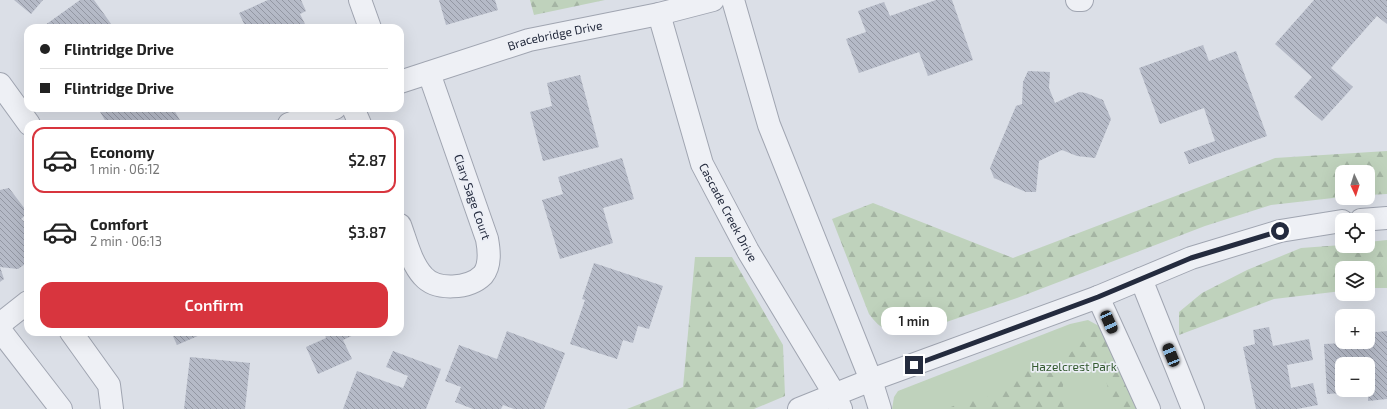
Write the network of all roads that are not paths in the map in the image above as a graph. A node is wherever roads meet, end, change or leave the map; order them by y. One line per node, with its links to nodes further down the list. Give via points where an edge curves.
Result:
1 (360, 0): 7 (street)
2 (713, 0): 6 (street, Bracebridge Drive)
3 (733, 0): 24 (street, via 769,125)
4 (1077, 0): 5 (street)
5 (1082, 0)
6 (658, 14): 8 (street, Bracebridge Drive, via 529,40); 25 (street, Cascade Creek Drive, via 702,164 748,251)
7 (369, 24)
8 (429, 73): 9 (street, Bracebridge Drive); 17 (street, Clary Sage Court, via 487,239 488,264 482,275 472,281 444,287 432,284 422,276)
9 (404, 81)
10 (0, 84): 12 (street)
11 (324, 112): 13 (street)
12 (26, 120)
13 (300, 120)
14 (1387, 218): 15 (street)
15 (1375, 219)
16 (1335, 222): 18 (street, via 1280,231 1221,247)
17 (404, 235)
18 (1141, 279): 19 (street); 31 (street)
19 (1098, 297): 24 (street); 30 (street)
20 (24, 305): 21 (street)
21 (0, 324)
22 (0, 330): 26 (street)
23 (74, 336): 27 (street, via 109,385)
24 (871, 380): 25 (street); 29 (street)
25 (838, 402): 28 (street)
26 (61, 409)
27 (112, 409)
28 (799, 409)
29 (880, 409)
30 (1149, 409)
31 (1192, 409)

